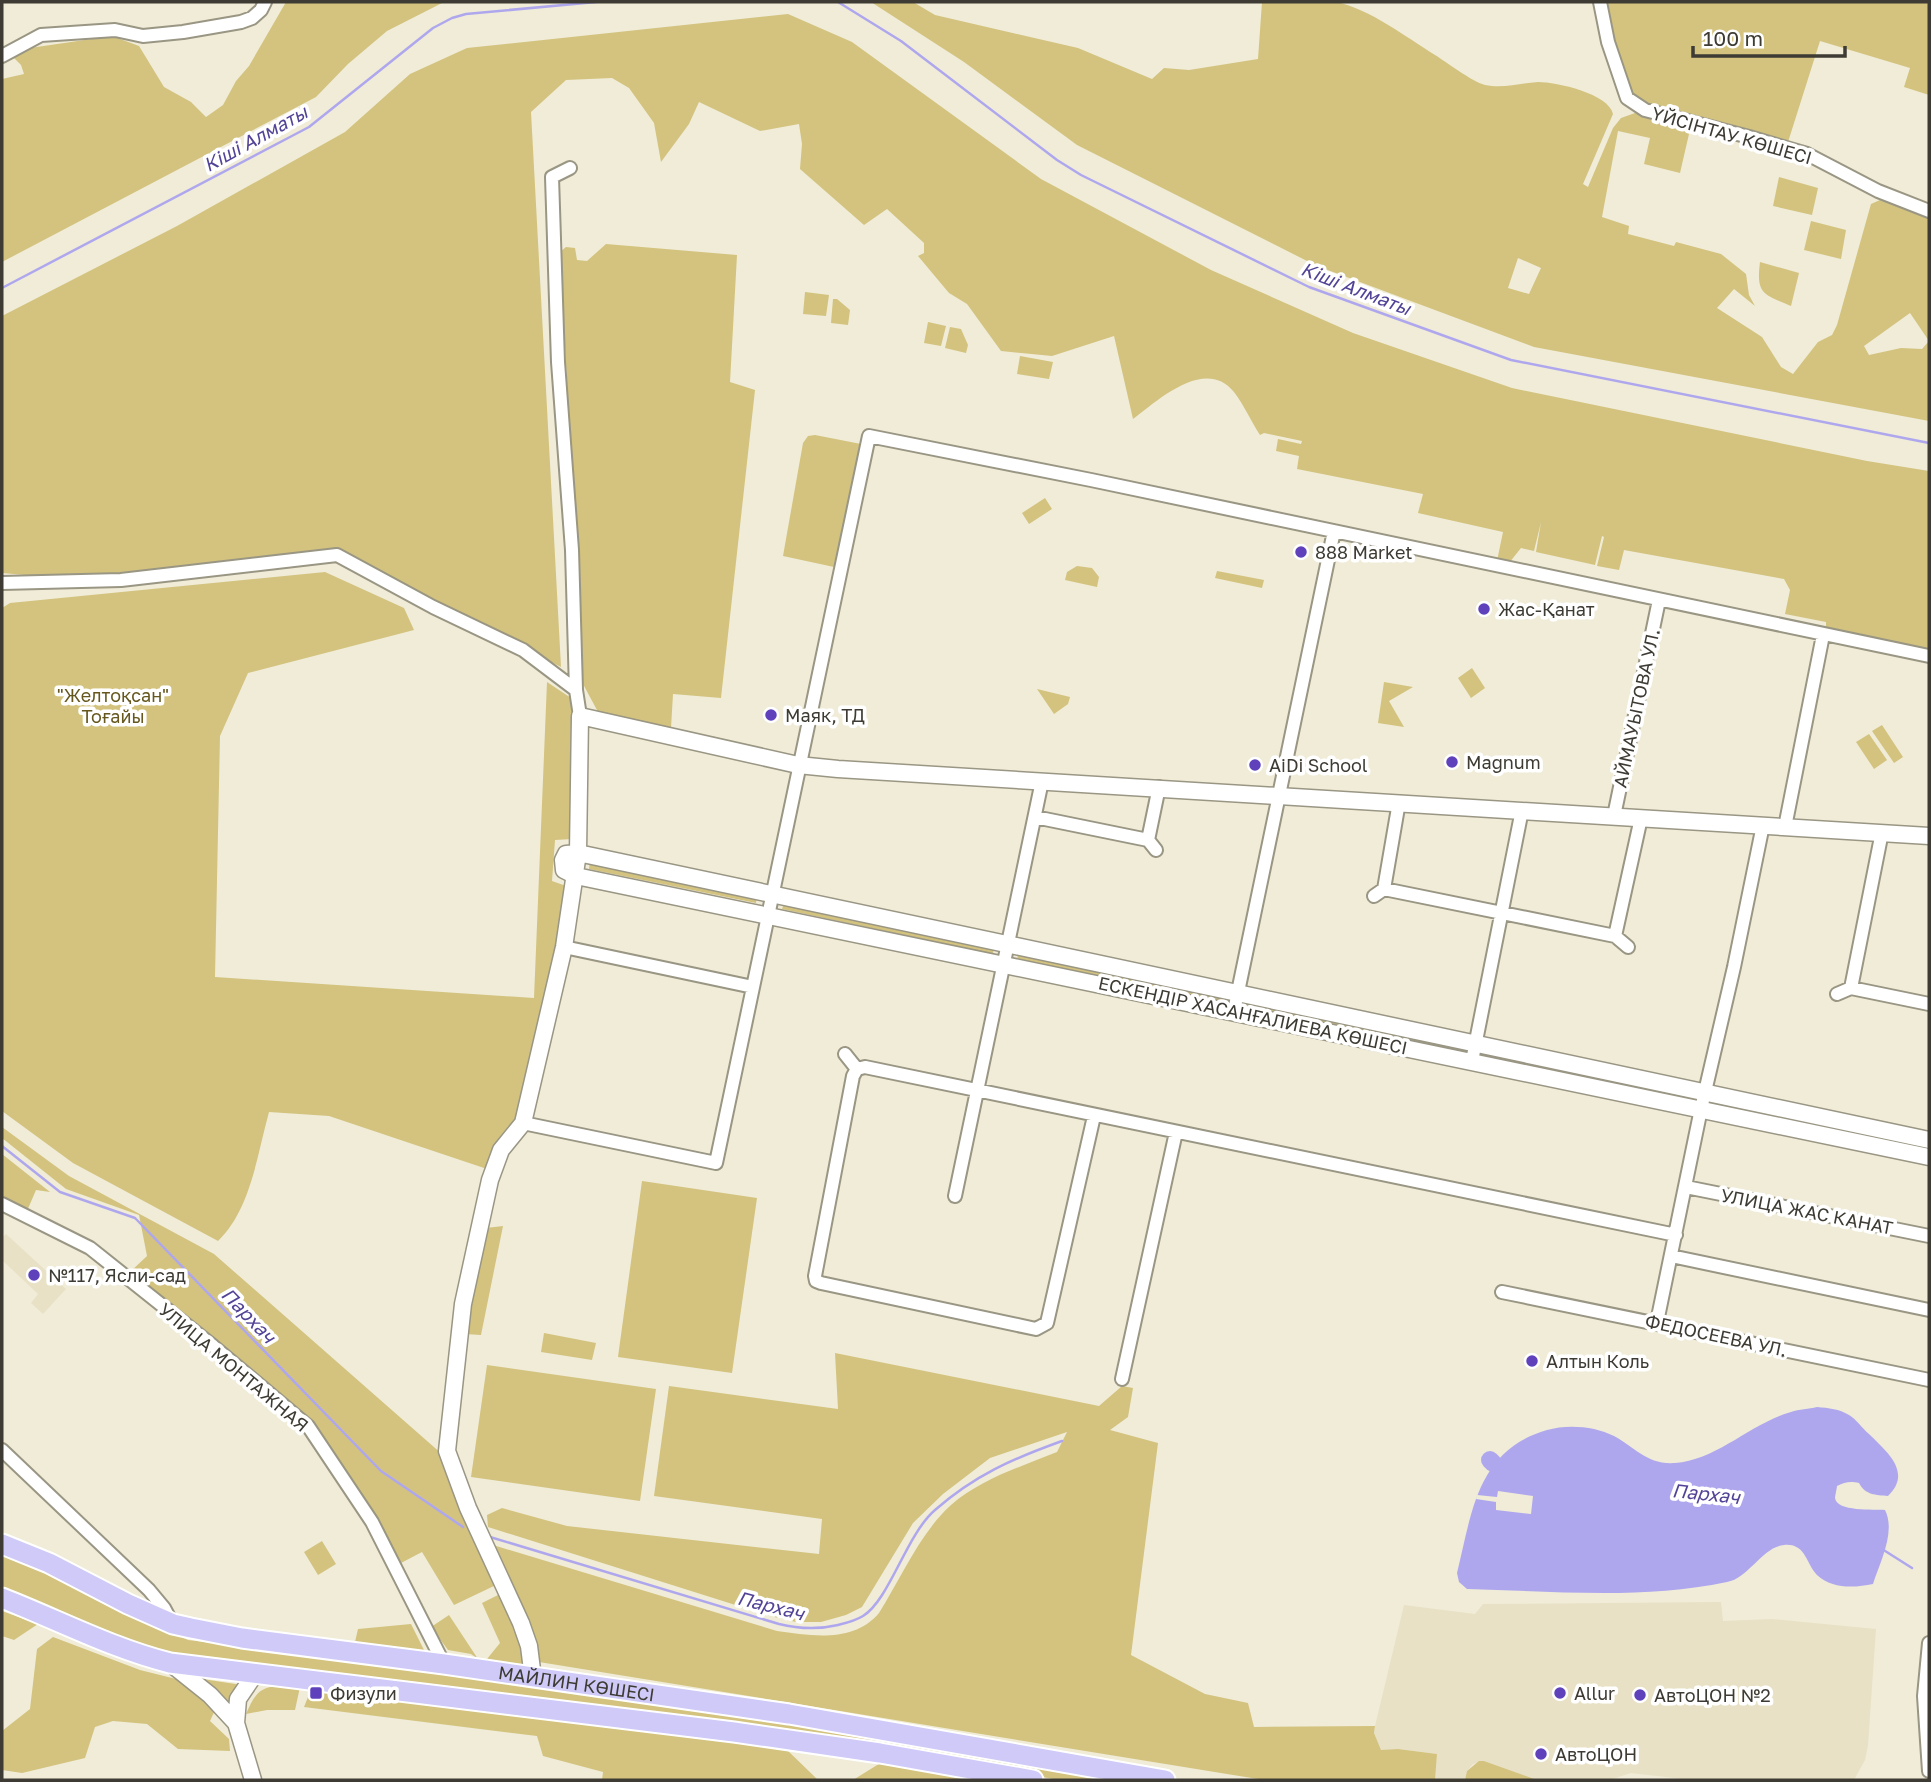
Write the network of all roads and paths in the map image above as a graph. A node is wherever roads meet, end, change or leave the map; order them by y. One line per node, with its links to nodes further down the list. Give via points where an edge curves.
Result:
1 (265, 2): 3 (street, via 252,18 241,22 143,36 116,30 41,35)
2 (1600, 2): 5 (street, ҮЙСІНТАУ КӨШЕСІ, via 1608,42 1627,98 1634,105 1807,154)
3 (2, 55)
4 (570, 168): 11 (street, via 552,177)
5 (1929, 211)
6 (1334, 531): 8 (street); 13 (street, via 869,436); 16 (street)
7 (2, 583): 11 (street, via 121,580 337,555 523,650)
8 (1659, 600): 9 (street); 19 (street, АЙМАУЫТОВА УЛ.)
9 (1823, 635): 10 (street); 23 (street)
10 (1929, 656)
11 (576, 690): 12 (street)
12 (580, 716): 13 (street); 26 (street)
13 (798, 765): 14 (street); 28 (street)
14 (1042, 781): 15 (street); 20 (street)
15 (1159, 787): 16 (street); 20 (street, via 1152,845)
16 (1279, 795): 17 (street); 38 (street)
17 (1399, 802): 18 (street); 29 (street, via 1379,892)
18 (1522, 810): 19 (street); 29 (street)
19 (1614, 816): 21 (street)
20 (1035, 817): 32 (street)
21 (1641, 818): 22 (street); 31 (street)
22 (1763, 825): 23 (street); 47 (street)
23 (1784, 827): 24 (street)
24 (1882, 832): 25 (street); 37 (street)
25 (1929, 836)
26 (578, 853): 27 (street); 28 (street, ЕСКЕНДІР ХАСАНҒАЛИЕВА КӨШЕСІ)
27 (576, 876): 30 (street, ЕСКЕНДІР ХАСАНҒАЛИЕВА КӨШЕСІ); 33 (street)
28 (772, 894): 30 (street); 32 (street, ЕСКЕНДІР ХАСАНҒАЛИЕВА КӨШЕСІ)
29 (1501, 913): 31 (street); 42 (street)
30 (768, 914): 35 (street, ЕСКЕНДІР ХАСАНҒАЛИЕВА КӨШЕСІ); 36 (street)
31 (1615, 936): 34 (street)
32 (1007, 943): 35 (street); 38 (street, ЕСКЕНДІР ХАСАНҒАЛИЕВА КӨШЕСІ)
33 (564, 947): 36 (street); 50 (street)
34 (1628, 947)
35 (1002, 963): 41 (street, ЕСКЕНДІР ХАСАНҒАЛИЕВА КӨШЕСІ); 46 (street)
36 (754, 986): 50 (street, via 716,1163)
37 (1851, 988): 39 (street); 40 (street)
38 (1238, 992): 41 (street); 42 (street, ЕСКЕНДІР ХАСАНҒАЛИЕВА КӨШЕСІ)
39 (1837, 994)
40 (1929, 1004)
41 (1234, 1011): 44 (street, ЕСКЕНДІР ХАСАНҒАЛИЕВА КӨШЕСІ)
42 (1476, 1042): 44 (street); 47 (street, ЕСКЕНДІР ХАСАНҒАЛИЕВА КӨШЕСІ)
43 (845, 1054): 45 (street)
44 (1472, 1061): 48 (street, ЕСКЕНДІР ХАСАНҒАЛИЕВА КӨШЕСІ)
45 (857, 1069): 46 (street); 49 (street, via 816,1281 1036,1329 1047,1323)
46 (976, 1091): 49 (street); 55 (street)
47 (1705, 1091): 48 (street); 52 (street, ЕСКЕНДІР ХАСАНҒАЛИЕВА КӨШЕСІ)
48 (1701, 1109): 53 (street, ЕСКЕНДІР ХАСАНҒАЛИЕВА КӨШЕСІ); 54 (street)
49 (1094, 1116): 51 (street)
50 (523, 1123): 73 (street, via 501,1150 490,1180 463,1304 447,1451 521,1623)
51 (1176, 1132): 57 (street); 63 (street)
52 (1929, 1140)
53 (1929, 1157)
54 (1685, 1187): 57 (street); 58 (street, УЛИЦА ЖАС КАНАТ)
55 (955, 1196)
56 (2, 1204): 71 (street, УЛИЦА МОНТАЖНАЯ, via 90,1248 308,1426 372,1522)
57 (1676, 1235): 59 (street)
58 (1929, 1236)
59 (1671, 1256): 61 (street); 62 (street)
60 (1502, 1292): 62 (street, ФЕДОСЕЕВА УЛ.)
61 (1929, 1310)
62 (1657, 1322): 64 (street, ФЕДОСЕЕВА УЛ.)
63 (1122, 1379)
64 (1929, 1380)
65 (2, 1450): 68 (street, via 149,1590)
66 (2, 1544): 68 (main road, МАЙЛИН КӨШЕСІ)
67 (2, 1598): 70 (main road, МАЙЛИН КӨШЕСІ, via 115,1647)
68 (173, 1624): 71 (main road, МАЙЛИН КӨШЕСІ, via 242,1638)
69 (1929, 1643): 75 (street, via 1924,1696)
70 (170, 1663): 72 (main road, МАЙЛИН КӨШЕСІ); 74 (street)
71 (444, 1664): 73 (main road, МАЙЛИН КӨШЕСІ)
72 (255, 1674): 74 (street, via 238,1699); 77 (main road, МАЙЛИН КӨШЕСІ, via 734,1732)
73 (533, 1678): 78 (main road, МАЙЛИН КӨШЕСІ, via 789,1713)
74 (236, 1723): 76 (street)
75 (1929, 1771)
76 (253, 1780)
77 (1033, 1780)
78 (1165, 1780)

